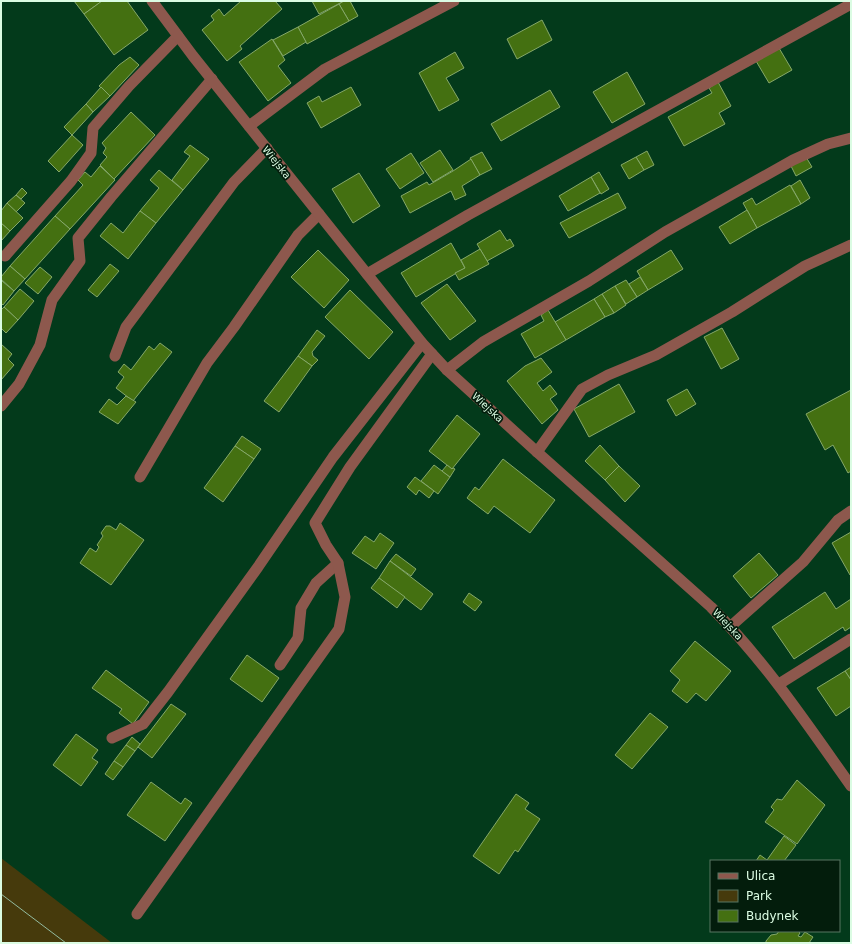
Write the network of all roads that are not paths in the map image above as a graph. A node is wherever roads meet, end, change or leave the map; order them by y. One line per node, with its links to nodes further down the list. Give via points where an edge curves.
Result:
1 (152, 1): 4 (street, Wiejska)
2 (454, 1): 6 (street, via 324,69)
3 (851, 4): 12 (street, via 468,215)
4 (178, 36): 5 (street, Wiejska); 11 (street, via 129,86 93,128 91,153)
5 (212, 79): 6 (street, Wiejska); 17 (street, via 78,238 80,261 52,300 40,345 19,384)
6 (249, 126): 8 (street, Wiejska)
7 (851, 138): 16 (street, via 828,144 793,160 665,232 589,281 483,342)
8 (267, 148): 9 (street, Wiejska); 15 (street, via 234,182 126,327)
9 (319, 214): 12 (street, Wiejska); 19 (street, via 298,235 207,362)
10 (851, 245): 18 (street, via 805,266 732,312 656,355 582,389)
11 (5, 256)
12 (367, 274): 13 (street, Wiejska)
13 (422, 343): 14 (street, Wiejska); 26 (street, via 333,457 258,567 143,724)
14 (432, 354): 16 (street, Wiejska); 21 (street, via 350,467 315,523)
15 (115, 356)
16 (447, 370): 18 (street, Wiejska)
17 (1, 406)
18 (537, 452): 22 (street, Wiejska)
19 (140, 477)
20 (851, 511): 22 (street, via 838,520 803,562)
21 (338, 563): 24 (street, via 316,583 302,608 298,638); 28 (street, via 345,597 339,629)
22 (731, 626): 25 (street, Wiejska)
23 (851, 639): 25 (street)
24 (280, 665)
25 (779, 684): 27 (street, Wiejska)
26 (112, 738)
27 (851, 786)
28 (136, 914)

